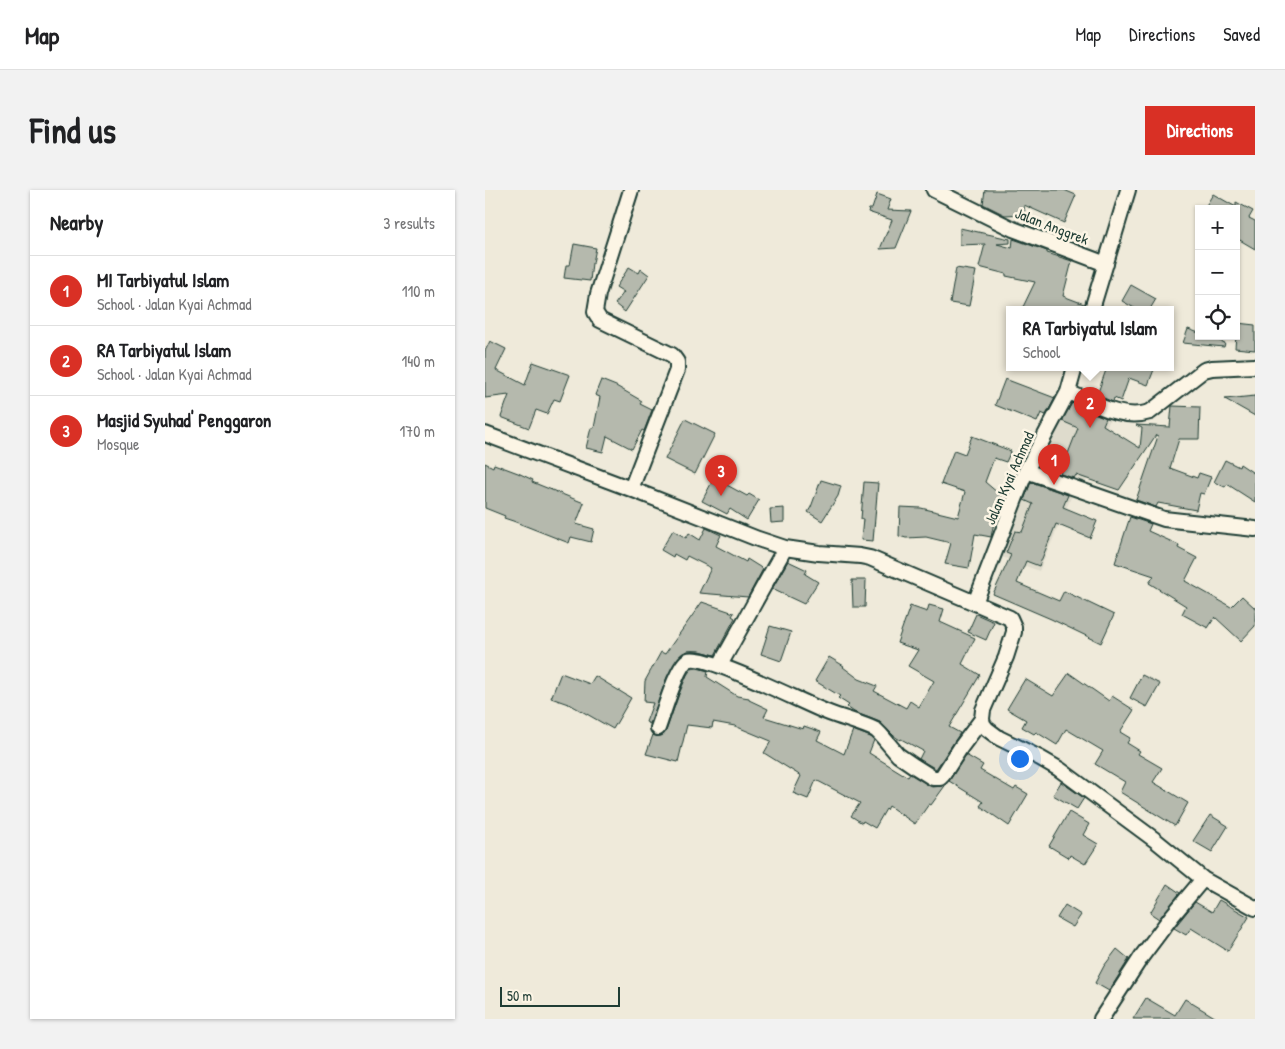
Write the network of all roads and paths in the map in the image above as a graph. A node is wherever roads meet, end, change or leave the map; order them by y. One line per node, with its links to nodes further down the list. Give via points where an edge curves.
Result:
1 (631, 190): 11 (street, via 595,312 600,320 672,355 677,362 677,370)
2 (934, 190): 4 (street, Jalan Anggrek, via 1013,229)
3 (1128, 190): 4 (street)
4 (1106, 264): 5 (street)
5 (1093, 306)
6 (1255, 366): 8 (street, via 1204,370 1150,412 1141,415 1120,414)
7 (1074, 371): 8 (street, Jalan Kyai Achmad)
8 (1068, 392): 10 (street, Jalan Kyai Achmad)
9 (485, 434): 11 (street)
10 (1026, 471): 12 (street, via 1164,519); 14 (street, Jalan Kyai Achmad)
11 (631, 489): 13 (street)
12 (1255, 529)
13 (785, 548): 14 (street, via 870,558); 15 (street)
14 (975, 604): 16 (street, via 1010,618 1014,627)
15 (720, 665): 16 (street, via 876,730 898,755 937,779); 17 (street, via 695,658 683,664)
16 (982, 719): 18 (street, via 987,729 999,738 1059,769)
17 (658, 728)
18 (1203, 879): 19 (street); 20 (street, via 1141,956)
19 (1255, 908)
20 (1101, 1019)

